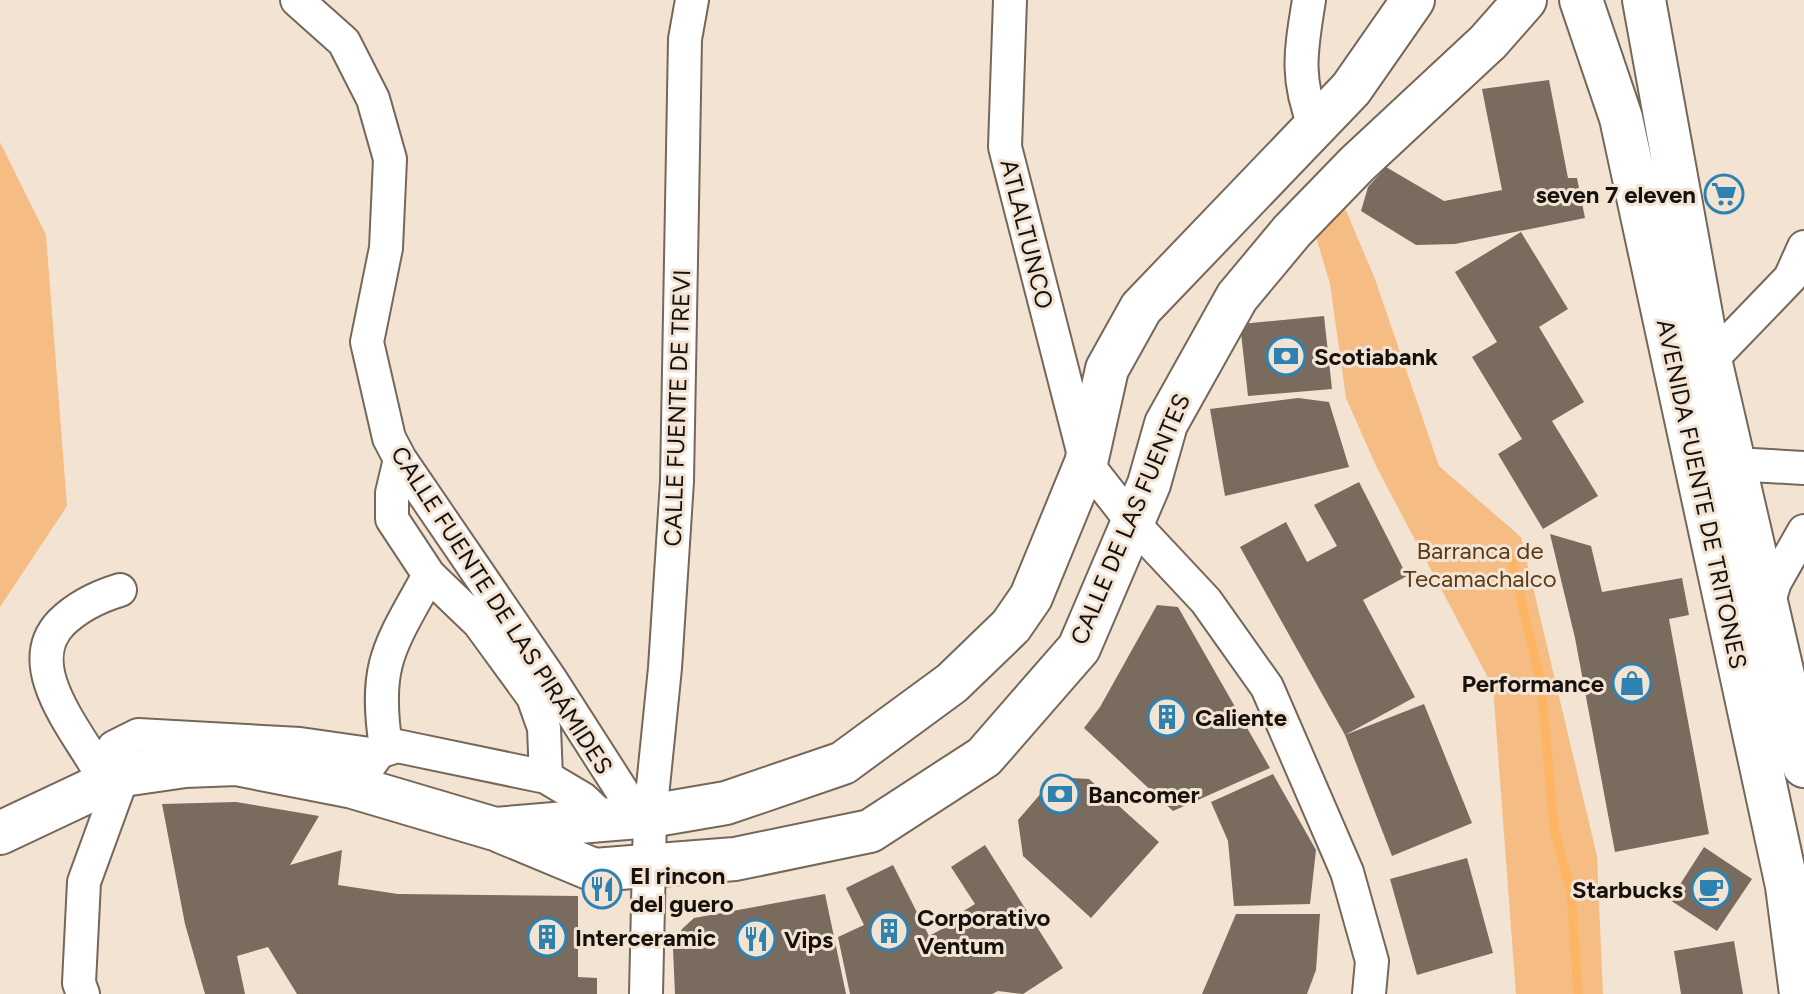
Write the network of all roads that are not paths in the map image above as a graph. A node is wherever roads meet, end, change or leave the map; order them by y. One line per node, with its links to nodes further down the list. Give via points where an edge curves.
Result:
1 (297, 0): 12 (street, CALLE FUENTE DE LAS PIRÁMIDES, via 344,42 373,99 390,159 386,248 367,342 389,438)
2 (692, 0): 26 (street, CALLE FUENTE DE TREVI, via 685,39 677,481 665,668)
3 (1010, 0): 13 (street, ATLALTUNCO, via 1005,147)
4 (1309, 0): 9 (street, via 1299,68)
5 (1413, 0): 9 (main road, CALLE DE LAS FUENTES, via 1351,89)
6 (1525, 0): 16 (main road, CALLE DE LAS FUENTES, via 1292,231 1237,297 1166,424)
7 (1581, 0): 33 (main road, AVENIDA FUENTE DE TRITONES, via 1621,118 1784,871)
8 (1644, 0): 11 (main road, AVENIDA FUENTE DE TRITONES)
9 (1315, 127): 13 (main road, CALLE DE LAS FUENTES, via 1141,308 1107,369)
10 (1804, 247): 11 (street, via 1790,278)
11 (1710, 361): 14 (main road, AVENIDA FUENTE DE TRITONES)
12 (400, 459): 19 (street, via 392,519); 26 (street, CALLE FUENTE DE LAS PIRÁMIDES, via 551,680)
13 (1086, 463): 16 (street); 18 (main road, CALLE DE LAS FUENTES)
14 (1734, 464): 15 (street); 21 (main road, AVENIDA FUENTE DE TRITONES)
15 (1804, 468)
16 (1133, 523): 18 (main road, via 1081,525); 29 (main road, CALLE DE LAS FUENTES, via 1079,648 984,757 870,831 735,859); 32 (street, via 1206,601 1267,687 1347,872 1372,961)
17 (1804, 531): 21 (street)
18 (1056, 537): 26 (main road, CALLE DE LAS FUENTES, via 1031,597 1011,626 952,683 843,763 726,803)
19 (429, 575): 22 (street, via 387,651); 24 (street, via 479,623 533,697 544,728)
20 (120, 590): 25 (street, via 75,609 51,634 45,656 61,708)
21 (1767, 607): 23 (main road, AVENIDA FUENTE DE TRITONES)
22 (372, 763): 24 (street, via 397,746); 25 (main road, CALLE DE LAS FUENTES, via 185,766); 27 (main road, CALLE DE LAS FUENTES)
23 (1804, 766)
24 (546, 777): 26 (street)
25 (102, 781): 28 (main road, CALLE DE LAS FUENTES); 30 (street, via 84,882 79,983)
26 (630, 817): 27 (main road, CALLE DE LAS FUENTES); 29 (street, CALLE FUENTE DE TREVI)
27 (495, 829): 29 (main road, CALLE DE LAS FUENTES, via 594,870)
28 (0, 833)
29 (648, 866): 31 (street, CALLE FUENTE DE TREVI)
30 (83, 994)
31 (646, 994)
32 (1369, 994)
33 (1801, 994)

